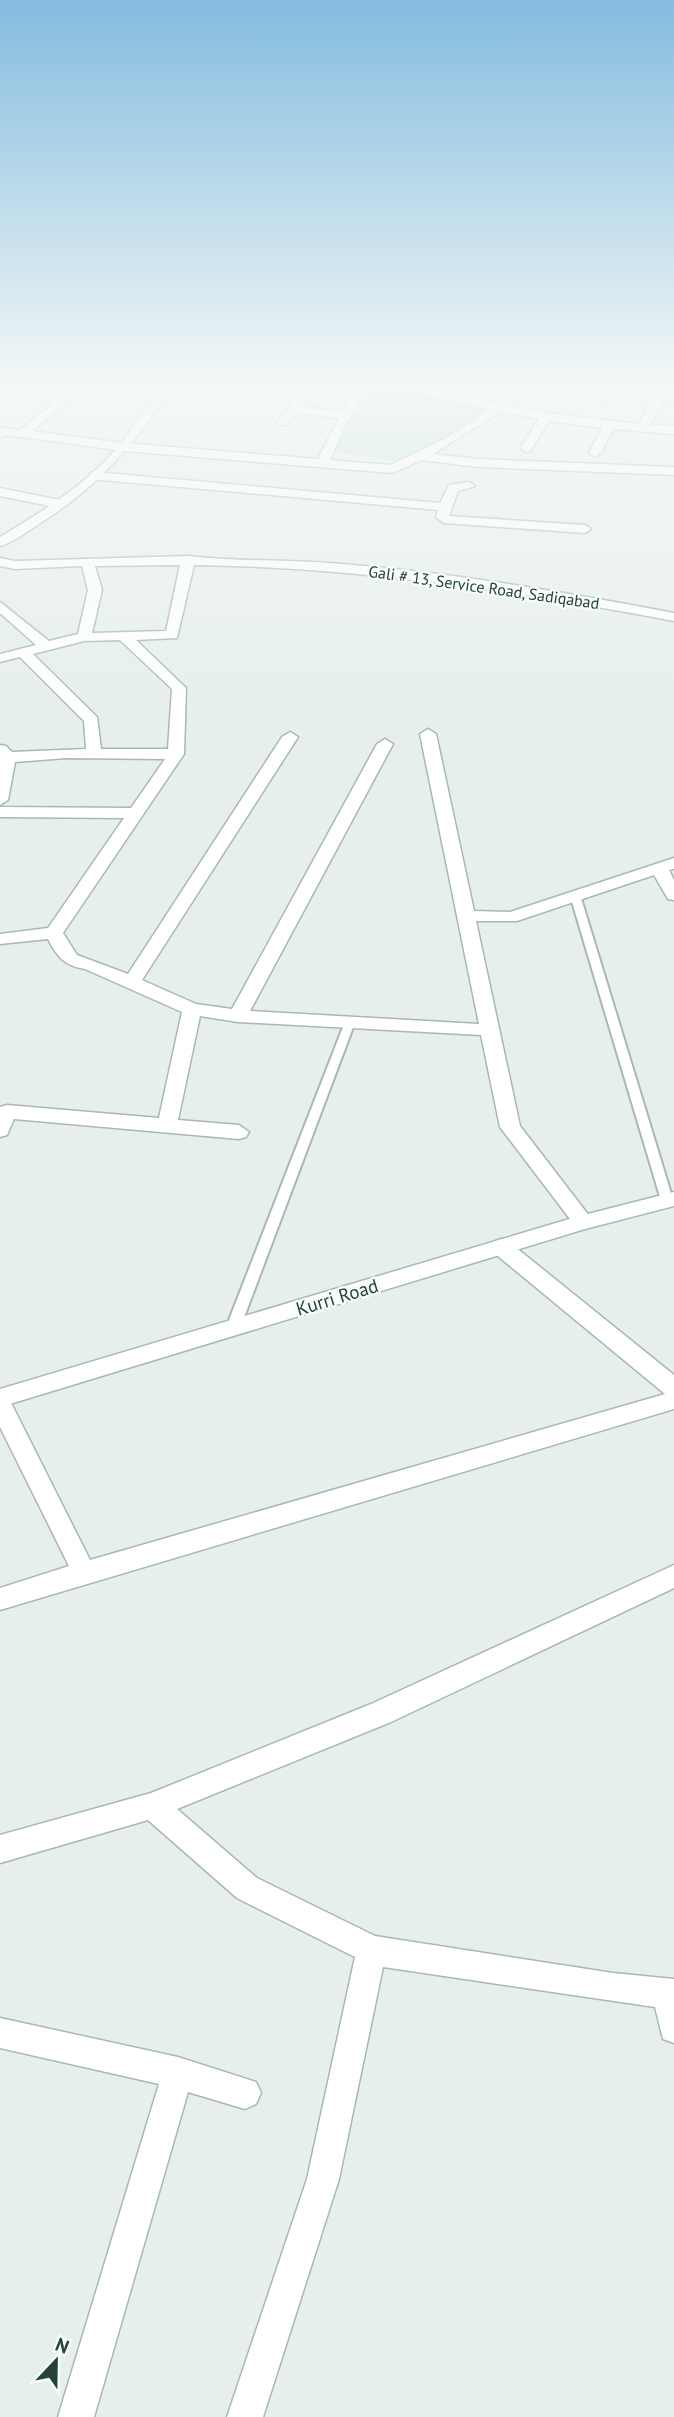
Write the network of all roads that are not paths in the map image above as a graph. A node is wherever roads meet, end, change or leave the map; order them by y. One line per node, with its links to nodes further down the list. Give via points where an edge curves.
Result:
1 (45, 502): 5 (street)
2 (64, 502): 5 (street)
3 (386, 502): 6 (street)
4 (447, 502): 6 (street)
5 (60, 505): 8 (street)
6 (445, 507): 7 (street, via 444,519)
7 (585, 529)
8 (0, 542)
9 (188, 560): 11 (street, Gali # 13, Service Road, Sadiqabad); 13 (street, Gali # 13, Service Road, Sadiqabad, via 401,574); 14 (street, via 172,635)
10 (0, 562): 11 (street, Gali # 13, Service Road, Sadiqabad)
11 (87, 562): 15 (street, via 95,578 95,597)
12 (0, 606): 16 (street)
13 (674, 617)
14 (123, 636): 15 (street); 23 (street, via 179,688)
15 (84, 637): 16 (street)
16 (46, 646): 17 (street)
17 (23, 652): 18 (street); 22 (street, via 92,720)
18 (0, 658)
19 (428, 734): 31 (street)
20 (290, 737): 34 (street)
21 (385, 744): 36 (street)
22 (94, 753): 23 (street); 24 (street)
23 (176, 754): 27 (street)
24 (3, 755): 25 (street)
25 (0, 800)
26 (0, 812): 27 (street)
27 (134, 813): 32 (street)
28 (666, 865): 29 (street); 30 (street)
29 (575, 895): 31 (street, via 511,918); 42 (lane)
30 (674, 895)
31 (466, 916): 38 (street)
32 (54, 933): 33 (street); 34 (street, via 66,958)
33 (0, 939)
34 (131, 983): 35 (street)
35 (192, 1009): 36 (street); 39 (street)
36 (238, 1016): 37 (street)
37 (350, 1022): 38 (street); 45 (lane)
38 (490, 1030): 43 (street, via 510,1127)
39 (167, 1126): 40 (street, via 6,1112); 41 (street)
40 (0, 1130)
41 (239, 1132)
42 (671, 1199): 43 (street, Kurri Road)
43 (583, 1222): 44 (street, Kurri Road)
44 (501, 1247): 45 (street, Kurri Road); 46 (street)
45 (233, 1328): 48 (street, Kurri Road)
46 (674, 1388)
47 (674, 1400): 49 (street)
48 (0, 1401): 49 (street)
49 (84, 1572): 51 (street)
50 (674, 1576): 52 (street, via 381,1713)
51 (0, 1599)
52 (152, 1806): 53 (street); 54 (street, via 247,1888)
53 (0, 1849)
54 (372, 1950): 55 (street); 61 (street, via 323,2179)
55 (671, 1994): 56 (street)
56 (674, 2028)
57 (0, 2033): 58 (street)
58 (178, 2073): 59 (street); 60 (street)
59 (245, 2093)
60 (76, 2417)
61 (245, 2417)

